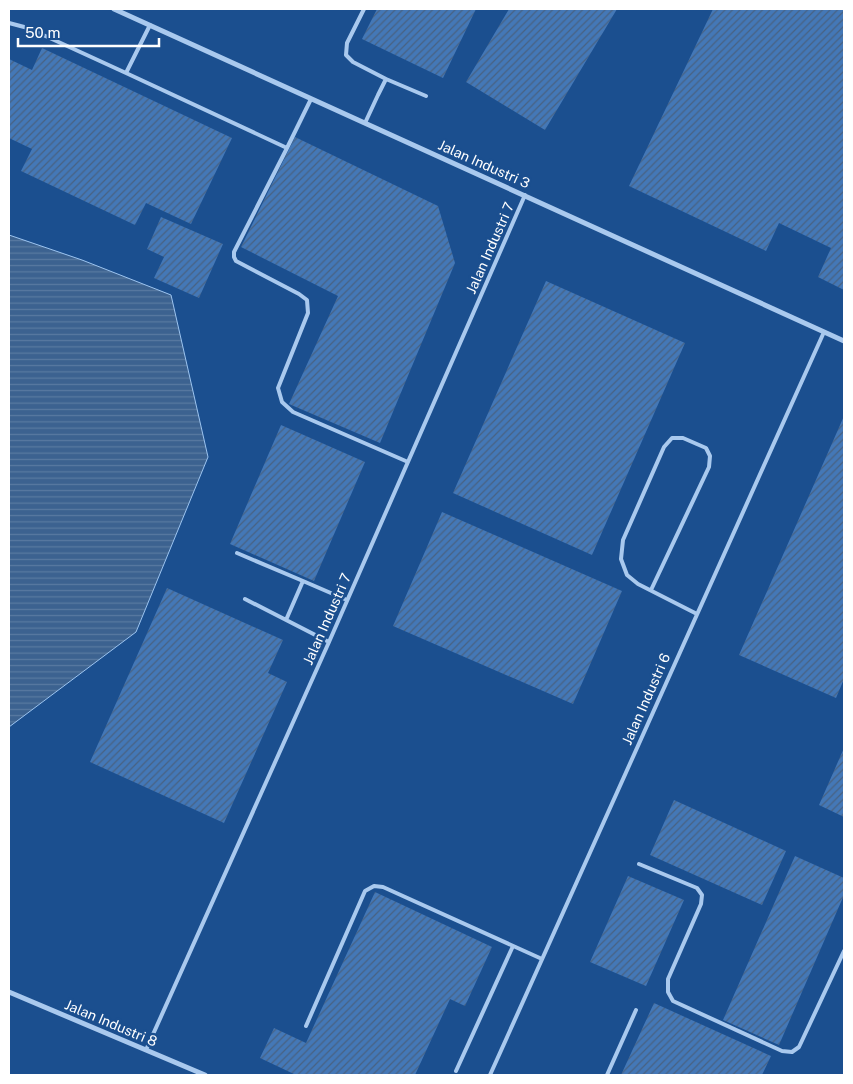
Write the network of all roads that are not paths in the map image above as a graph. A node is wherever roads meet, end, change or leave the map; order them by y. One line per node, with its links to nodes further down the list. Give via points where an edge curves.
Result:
1 (114, 9): 4 (street, Jalan Industri 3)
2 (364, 9): 6 (lane, via 347,43 346,55)
3 (9, 23): 5 (lane, via 28,28)
4 (150, 26): 5 (lane); 8 (street, Jalan Industri 3)
5 (126, 73): 10 (lane)
6 (386, 80): 7 (lane); 9 (lane)
7 (426, 96)
8 (311, 99): 9 (street, Jalan Industri 3); 10 (lane)
9 (366, 123): 11 (street, Jalan Industri 3)
10 (287, 148): 14 (lane, via 234,252 236,261 307,300 308,313 278,388 282,402 293,412)
11 (525, 195): 12 (street, Jalan Industri 3); 14 (lane, Jalan Industri 7)
12 (824, 332): 13 (street, Jalan Industri 3); 20 (lane, Jalan Industri 6)
13 (844, 341)
14 (408, 462): 19 (lane, Jalan Industri 7)
15 (237, 553): 16 (lane)
16 (303, 582): 19 (lane); 21 (lane)
17 (651, 590): 17 (lane, via 627,575 621,559 623,540 664,446 672,438 683,438 706,448 710,456 709,467); 20 (lane)
18 (245, 599): 21 (lane)
19 (347, 600): 22 (lane, Jalan Industri 7)
20 (697, 614): 26 (lane, Jalan Industri 6)
21 (286, 620): 22 (lane)
22 (329, 642): 30 (lane, Jalan Industri 7)
23 (639, 864): 25 (lane, via 697,888 702,894 701,904 668,979 668,992 673,1001 782,1051 792,1052 799,1047)
24 (513, 946): 26 (lane); 29 (lane, via 383,887 374,886 365,891); 31 (lane)
25 (844, 951)
26 (542, 959): 33 (lane, Jalan Industri 6)
27 (9, 992): 30 (street, Jalan Industri 8)
28 (636, 1010): 34 (lane)
29 (306, 1026)
30 (146, 1050): 32 (street, Jalan Industri 8)
31 (456, 1071)
32 (204, 1075)
33 (490, 1075)
34 (606, 1075)

